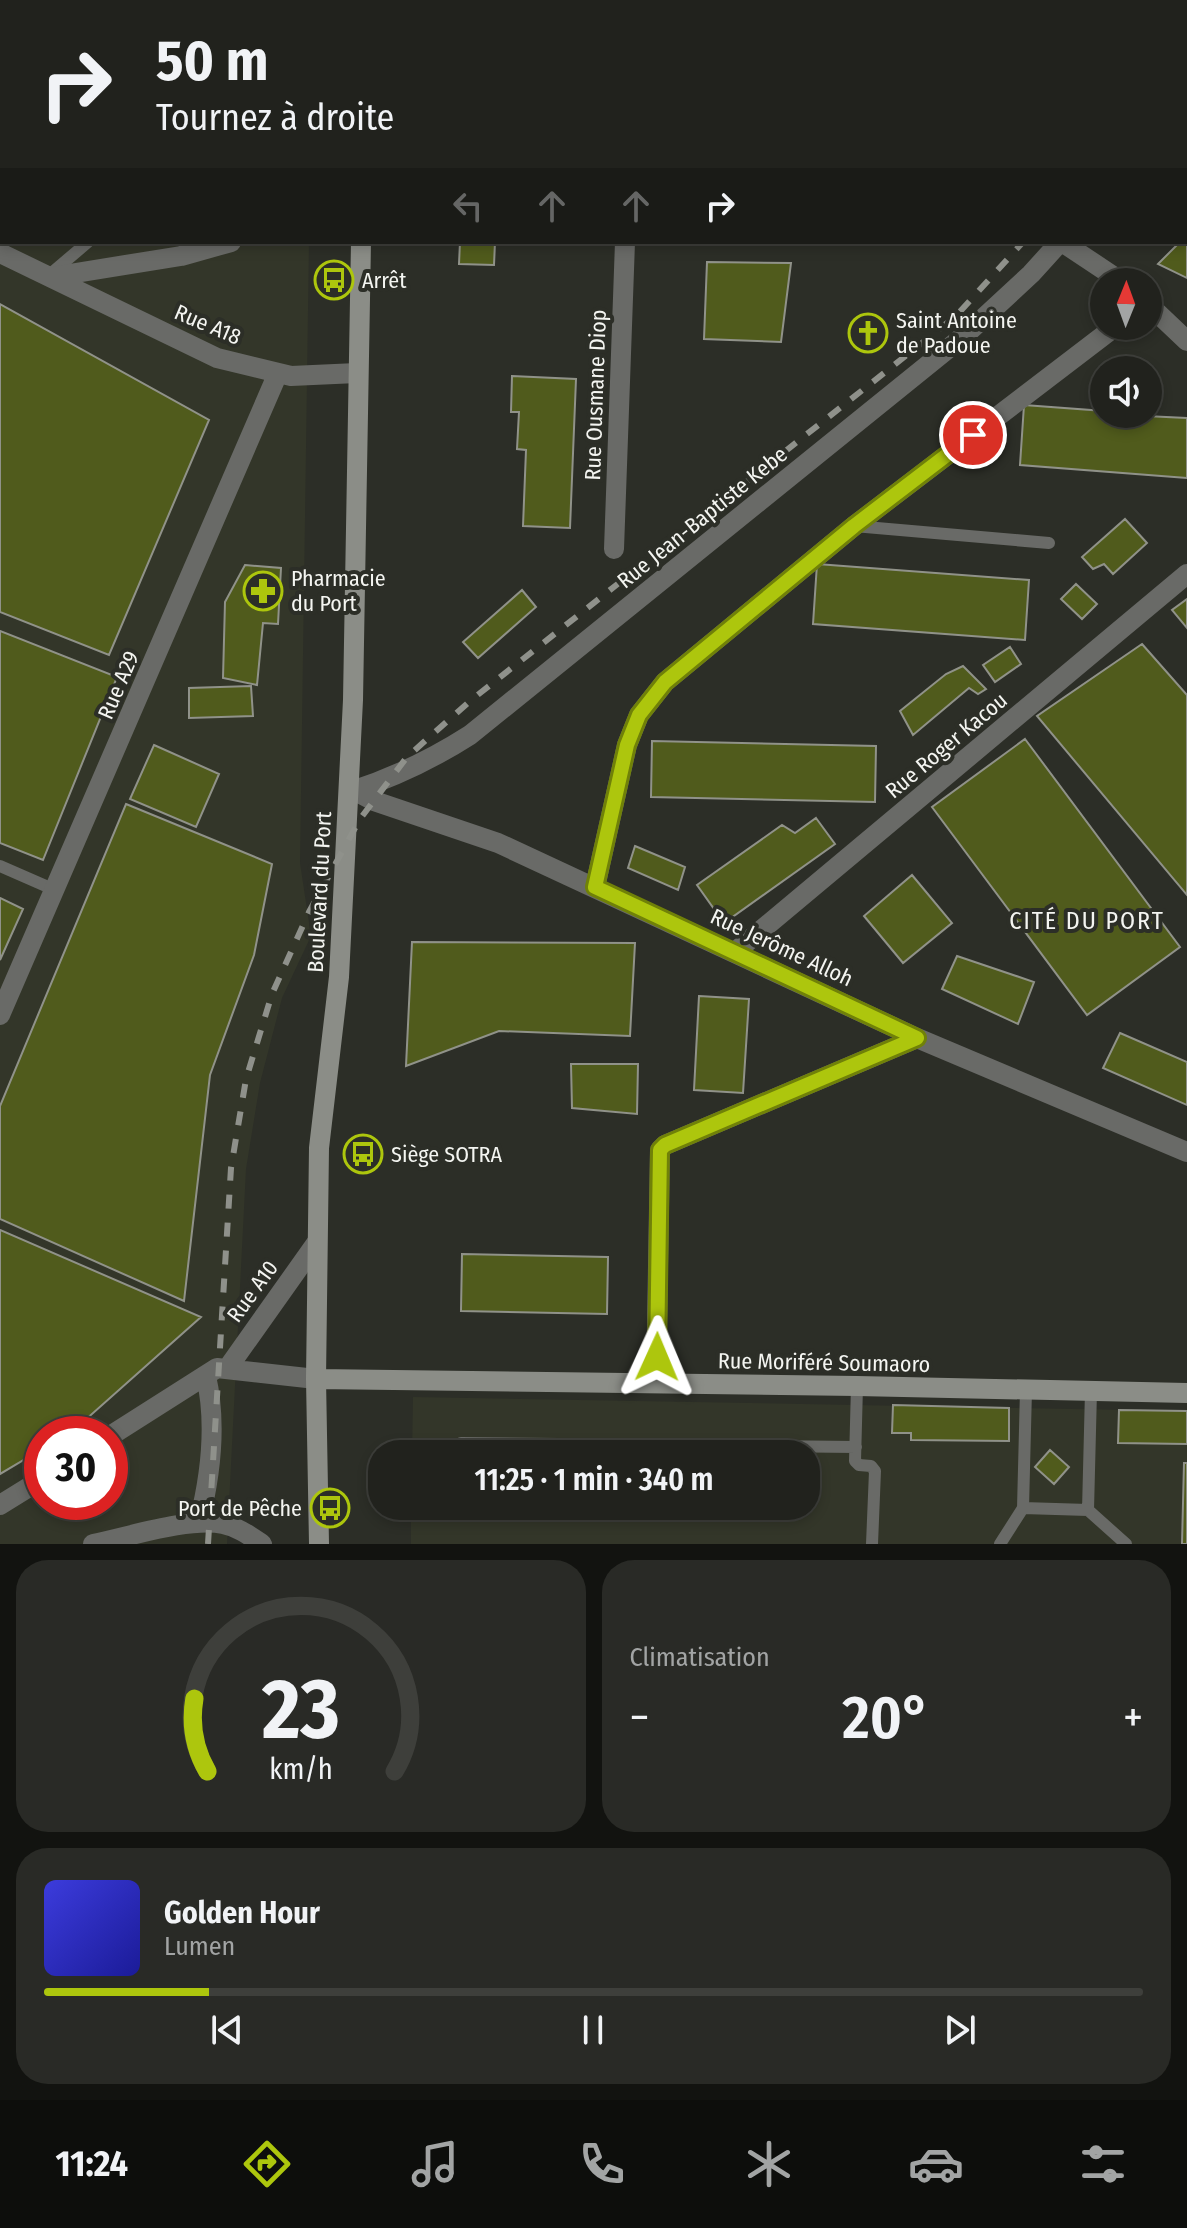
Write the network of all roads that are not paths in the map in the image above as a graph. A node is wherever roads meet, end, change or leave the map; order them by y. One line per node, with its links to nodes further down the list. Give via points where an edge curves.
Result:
1 (86, 244): 9 (lane)
2 (224, 244): 9 (street, via 181,256)
3 (361, 244): 14 (main road, Boulevard du Port)
4 (625, 244): 17 (street, Rue Ousmane Diop)
5 (1059, 244): 19 (street, Rue Jean-Baptiste Kebe, via 965,335 470,735 419,765)
6 (1064, 244): 8 (street)
7 (0, 253): 9 (street, Rue A18)
8 (1101, 268)
9 (49, 276): 13 (street, Rue A18, via 217,358)
10 (1162, 317): 12 (street)
11 (1098, 340): 15 (street)
12 (1187, 341)
13 (278, 373): 14 (street, Rue A18); 22 (street, Rue A29)
14 (357, 373): 19 (main road, Boulevard du Port)
15 (854, 526): 16 (lane); 21 (street, via 665,682 639,715 627,745)
16 (1049, 543)
17 (614, 549)
18 (1187, 574): 23 (street, Rue Roger Kacou)
19 (352, 792): 21 (street, Rue Jerôme Alloh, via 498,843); 27 (main road, Boulevard du Port, via 339,977 319,1148)
20 (0, 866): 22 (lane)
21 (595, 887): 23 (street, Rue Jerôme Alloh)
22 (55, 890): 24 (street, Rue A29)
23 (735, 952): 25 (street, Rue Jerôme Alloh)
24 (0, 1015)
25 (917, 1038): 26 (street, Rue Jerôme Alloh); 31 (street, via 660,1150)
26 (1187, 1152)
27 (317, 1242): 28 (street, Rue A10); 30 (main road, Boulevard du Port)
28 (227, 1369): 29 (street, via 217,1368); 30 (street)
29 (206, 1376): 36 (street); 43 (street, via 212,1401 210,1465)
30 (316, 1379): 31 (main road, Rue Moriféré Soumaoro); 46 (main road, Boulevard du Port)
31 (656, 1383): 32 (main road, Rue Moriféré Soumaoro)
32 (857, 1386): 33 (main road, Rue Moriféré Soumaoro); 38 (lane)
33 (1026, 1390): 34 (main road, Rue Moriféré Soumaoro); 41 (lane)
34 (1091, 1391): 35 (main road, Rue Moriféré Soumaoro); 42 (lane)
35 (1187, 1393)
36 (128, 1425)
37 (820, 1447): 38 (lane)
38 (856, 1447): 47 (lane, via 856,1464 875,1471)
39 (24, 1490): 40 (street)
40 (0, 1505)
41 (1023, 1508): 42 (lane); 48 (lane)
42 (1088, 1510): 49 (lane)
43 (199, 1522): 44 (street); 45 (street, via 239,1529)
44 (93, 1544)
45 (262, 1544)
46 (319, 1544)
47 (872, 1544)
48 (1000, 1544)
49 (1126, 1544)

